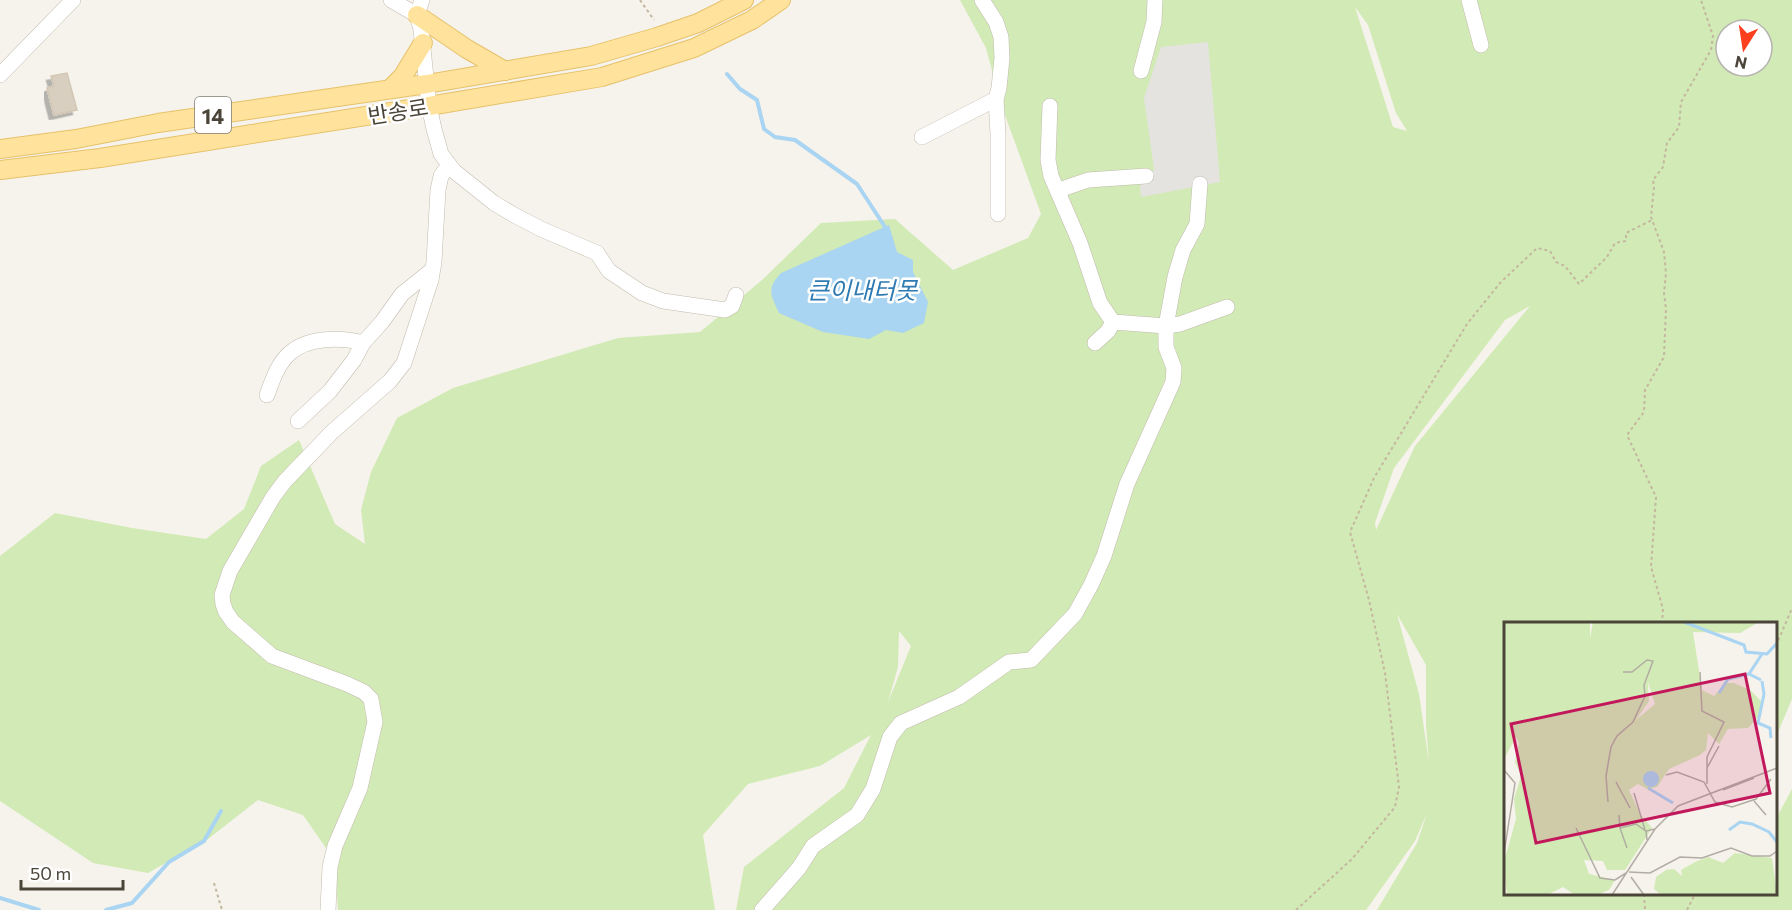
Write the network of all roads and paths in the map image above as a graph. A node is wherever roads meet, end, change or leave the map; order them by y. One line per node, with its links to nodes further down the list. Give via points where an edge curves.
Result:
1 (73, 0): 17 (street)
2 (391, 0): 10 (street)
3 (640, 0): 11 (path)
4 (744, 0): 14 (main road, 반송로 / 14, via 657,38 591,56)
5 (781, 0): 20 (main road, 반송로 / 14, via 752,20 674,55 602,77)
6 (982, 0): 21 (street, via 1001,37)
7 (1155, 0): 16 (street, via 1154,22)
8 (1469, 0): 13 (street)
9 (1701, 0): 32 (path, via 1713,36 1711,50 1681,102 1679,127 1667,143 1663,167 1653,180)
10 (419, 8): 12 (street); 15 (main road, via 468,49)
11 (655, 23)
12 (423, 43): 18 (street); 19 (main road, via 408,70)
13 (1481, 45)
14 (537, 65): 15 (main road, 반송로 / 14); 20 (main road, via 529,77 492,84)
15 (505, 71): 18 (main road, 반송로 / 14)
16 (1141, 71)
17 (0, 75)
18 (427, 84): 19 (main road, 반송로 / 14); 22 (street)
19 (390, 89): 25 (main road, 반송로 / 14)
20 (496, 95): 22 (main road, 반송로 / 14)
21 (996, 99): 24 (street); 31 (street)
22 (429, 106): 26 (street, via 441,154); 27 (main road, 반송로 / 14)
23 (1050, 106): 30 (street, via 1048,160)
24 (922, 138)
25 (0, 149)
26 (448, 165): 33 (street, via 438,190); 34 (street, via 514,215 597,253 609,271 642,293 663,301 724,310 732,306)
27 (0, 170)
28 (1146, 177): 30 (street, via 1088,180)
29 (1200, 184): 37 (street, via 1197,224 1175,277)
30 (1059, 190): 36 (street, via 1100,303)
31 (998, 214)
32 (1652, 220): 43 (path, via 1664,252 1666,273 1664,357 1645,390 1644,412 1627,435 1656,497 1651,567 1663,609); 51 (path, via 1626,233 1626,241 1615,243 1579,284 1565,266 1556,262 1550,250 1537,248 1500,283 1467,324 1374,478 1350,532 1370,600 1385,673 1399,787 1395,807 1352,859)
33 (432, 270): 38 (street, via 402,294); 49 (street, via 404,363 285,481 230,572 222,595 233,622 272,656 347,684 371,699 375,722 360,788 334,846)
34 (736, 294)
35 (1227, 307): 37 (street)
36 (1113, 322): 37 (street); 39 (street)
37 (1166, 326): 50 (street, via 1173,382 1127,484 1104,556 1075,614 1031,660 1009,662 959,697 901,723 890,737 873,789 857,815 813,846)
38 (363, 343): 40 (street, via 349,339 303,345 289,353); 41 (street, via 330,391)
39 (1095, 343)
40 (267, 395)
41 (298, 421)
42 (1792, 608): 44 (path)
43 (1662, 622)
44 (1777, 644)
45 (214, 883): 48 (path)
46 (1644, 895): 52 (path)
47 (1694, 895): 53 (path)
48 (222, 910)
49 (328, 910)
50 (762, 910)
51 (1296, 910)
52 (1645, 910)
53 (1686, 910)

